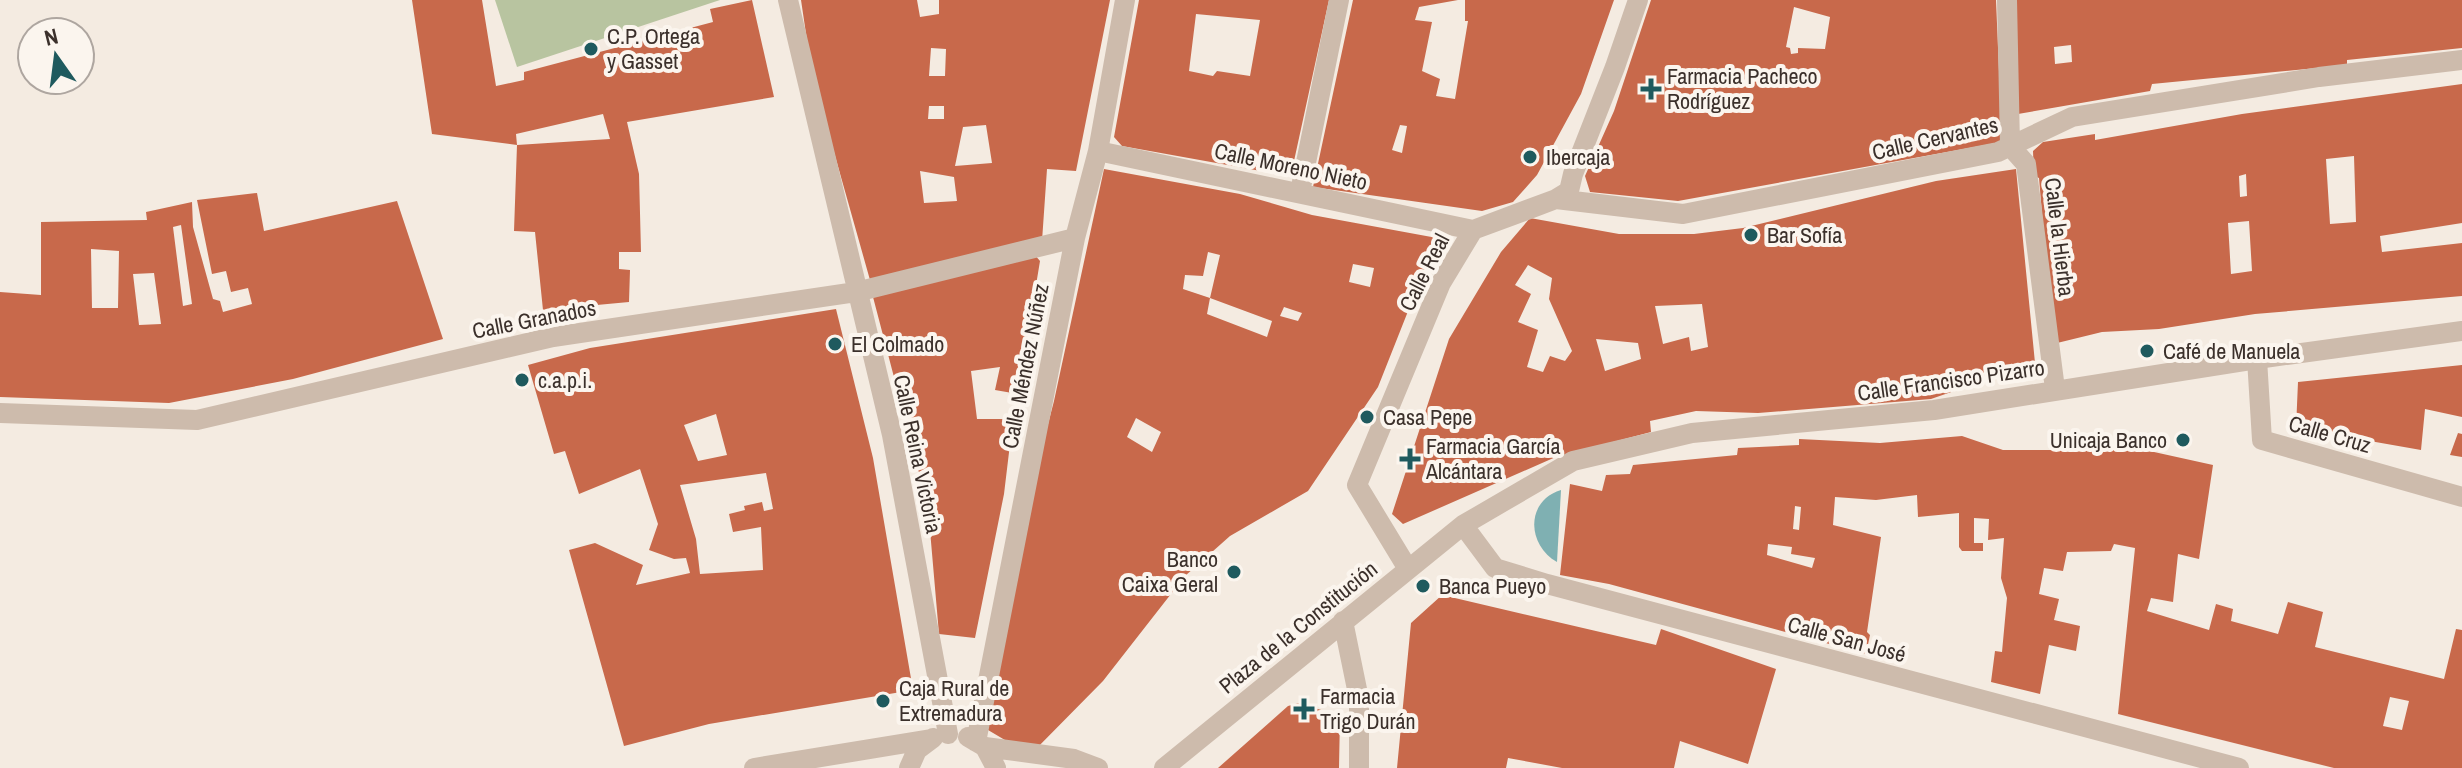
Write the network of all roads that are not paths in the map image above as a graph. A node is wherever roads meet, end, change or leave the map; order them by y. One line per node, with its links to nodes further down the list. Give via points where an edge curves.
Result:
1 (788, 0): 13 (street, Calle Reina Victoria)
2 (1125, 0): 8 (street, Calle Méndez Núñez)
3 (1339, 0): 9 (street)
4 (1638, 0): 10 (street, via 1569,191)
5 (2007, 0): 7 (street, Calle la Hierba)
6 (2462, 60): 7 (street, Calle Cervantes, via 2072,117)
7 (2010, 146): 10 (street, Calle Cervantes, via 1683,214); 16 (street, Calle la Hierba, via 2026,164)
8 (1098, 151): 9 (street, Calle Moreno Nieto); 12 (street, Calle Méndez Núñez)
9 (1300, 192): 11 (street, Calle Moreno Nieto)
10 (1556, 199): 11 (street, Calle Real)
11 (1473, 230): 20 (street, Calle Real, via 1441,283 1357,485)
12 (1075, 238): 13 (street, Calle Granados); 23 (street, Calle Méndez Núñez)
13 (856, 292): 17 (street, Calle Granados, via 553,337 197,420); 22 (street, Calle Reina Victoria, via 892,435)
14 (2462, 331): 15 (street, Calle Francisco Pizarro)
15 (2257, 359): 16 (street, Calle Francisco Pizarro); 18 (street, Calle Cruz, via 2262,440)
16 (2055, 389): 19 (street, Calle Francisco Pizarro, via 1934,410 1692,433 1573,461)
17 (0, 413)
18 (2462, 497)
19 (1463, 525): 20 (street, Plaza de la Constitución); 31 (street, Calle San José, via 1495,568)
20 (1408, 569): 21 (street, Plaza de la Constitución)
21 (1343, 621): 29 (street, Plaza de la Constitución); 30 (street, via 1359,699)
22 (939, 737): 23 (street, via 966,735); 24 (street); 26 (street, via 917,750)
23 (981, 744): 27 (street); 28 (street)
24 (817, 763): 25 (street)
25 (754, 768)
26 (909, 768)
27 (996, 768)
28 (1098, 768)
29 (1164, 768)
30 (1359, 768)
31 (2239, 768)

